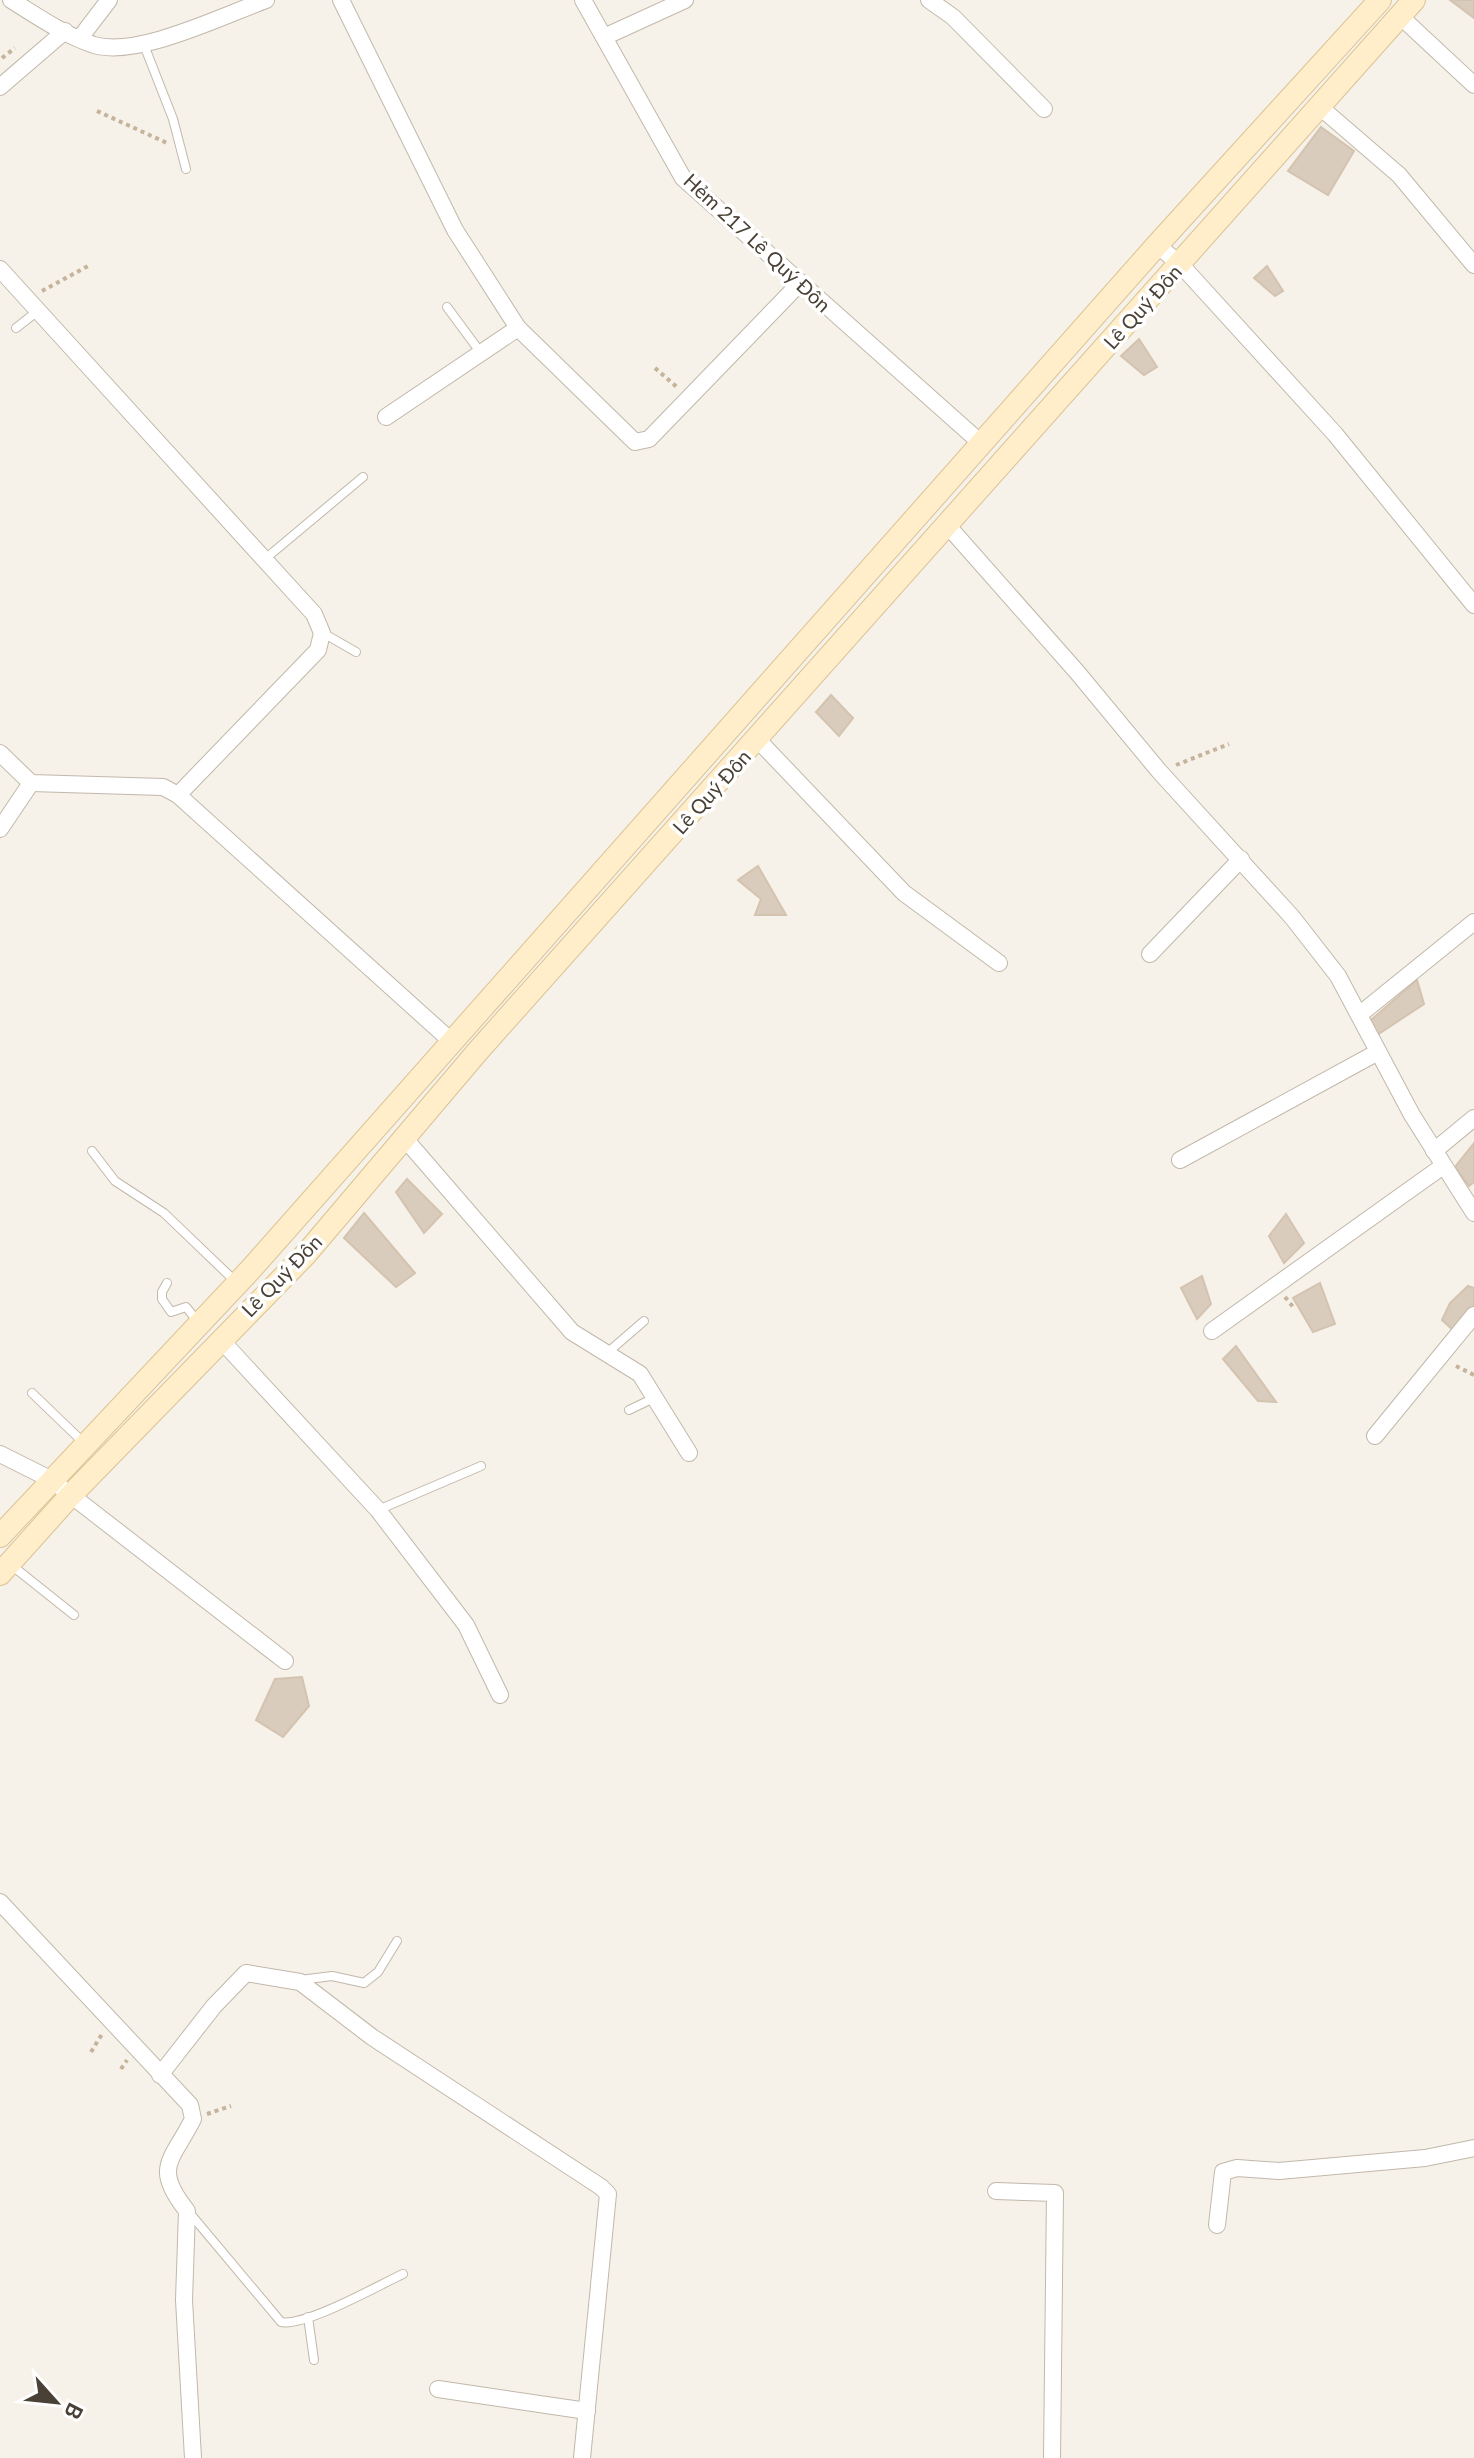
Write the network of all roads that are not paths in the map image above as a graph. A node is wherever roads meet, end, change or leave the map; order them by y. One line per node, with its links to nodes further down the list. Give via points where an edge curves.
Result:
1 (11, 0): 10 (street)
2 (109, 0): 10 (street)
3 (266, 0): 12 (street)
4 (341, 0): 26 (street, via 455,230)
5 (583, 0): 11 (street, Hẻm 217 Lê Quý Đôn)
6 (685, 0): 11 (street)
7 (929, 0): 16 (street, via 953,17)
8 (1380, 0): 18 (main road, Lê Quý Đôn)
9 (1407, 8): 13 (street); 15 (main road, Lê Quý Đôn)
10 (72, 35): 12 (street, via 105,47); 14 (street)
11 (604, 37): 22 (street, Hẻm 217 Lê Quý Đôn, via 683,178)
12 (144, 45): 17 (lane)
13 (1474, 85)
14 (0, 87)
15 (1320, 107): 19 (main road, Lê Quý Đôn); 20 (street, via 1399,175)
16 (1044, 109)
17 (186, 169)
18 (1157, 245): 19 (street); 29 (main road, Lê Quý Đôn)
19 (1181, 265): 31 (main road, Lê Quý Đôn); 33 (street, via 1335,434)
20 (1474, 265)
21 (0, 269): 23 (street)
22 (800, 283): 26 (street, via 649,439 635,442); 29 (street, Hẻm 217 Lê Quý Đôn)
23 (35, 304): 25 (lane); 32 (street)
24 (447, 307): 27 (lane)
25 (16, 328)
26 (518, 328): 27 (street)
27 (481, 353): 28 (street)
28 (386, 417)
29 (982, 444): 42 (main road, Lê Quý Đôn)
30 (363, 477): 32 (lane)
31 (948, 526): 36 (main road, Lê Quý Đôn); 41 (street)
32 (265, 559): 34 (street, via 314,614)
33 (1474, 605)
34 (322, 633): 35 (lane); 39 (street, via 318,650)
35 (356, 652)
36 (758, 740): 43 (main road, Lê Quý Đôn); 46 (street, via 904,893)
37 (0, 753): 38 (street)
38 (31, 783): 39 (street, via 163,787); 40 (street)
39 (178, 795): 48 (street)
40 (0, 829)
41 (1241, 859): 45 (street); 47 (street, via 1338,976)
42 (612, 862): 43 (main road); 48 (main road, Lê Quý Đôn)
43 (633, 880): 51 (main road, Lê Quý Đôn, via 478,1051)
44 (1474, 922): 47 (street)
45 (1150, 954)
46 (999, 963)
47 (1359, 1015): 49 (street)
48 (450, 1040): 57 (main road, Lê Quý Đôn)
49 (1378, 1052): 53 (street); 54 (street)
50 (1474, 1118): 53 (street)
51 (406, 1140): 62 (main road, Lê Quý Đôn, via 306,1254); 63 (street, via 572,1332)
52 (92, 1151): 57 (lane, via 115,1181 164,1213)
53 (1439, 1159): 55 (street); 61 (street)
54 (1180, 1160)
55 (1474, 1213)
56 (167, 1283): 60 (lane, via 162,1299 168,1310 186,1307)
57 (238, 1283): 60 (main road, Lê Quý Đôn)
58 (1474, 1315): 67 (street)
59 (644, 1321): 63 (lane)
60 (200, 1324): 68 (main road, Lê Quý Đôn)
61 (1212, 1331)
62 (221, 1340): 73 (main road, Lê Quý Đôn); 74 (street)
63 (606, 1354): 65 (street, via 640,1374)
64 (32, 1393): 68 (lane)
65 (655, 1397): 66 (lane); 69 (street)
66 (629, 1410)
67 (1375, 1436)
68 (84, 1444): 72 (main road, Lê Quý Đôn)
69 (689, 1453)
70 (0, 1454): 72 (street)
71 (481, 1466): 74 (lane)
72 (50, 1479): 73 (street); 75 (main road, Lê Quý Đôn)
73 (69, 1497): 76 (main road, Lê Quý Đôn); 78 (street)
74 (378, 1510): 79 (street, via 466,1625)
75 (0, 1536)
76 (5, 1569): 77 (lane)
77 (74, 1615)
78 (285, 1661)
79 (500, 1695)
80 (0, 1902): 83 (street)
81 (397, 1941): 82 (lane, via 378,1972 364,1983 332,1976)
82 (295, 1980): 83 (street, via 246,1973); 92 (street, via 608,2194)
83 (160, 2075): 86 (street, via 190,2105 193,2119 168,2161 167,2176)
84 (1474, 2148): 87 (street, via 1425,2158 1223,2172)
85 (996, 2191): 95 (street, via 1055,2193)
86 (187, 2211): 89 (lane, via 281,2322); 93 (street, via 184,2300)
87 (1217, 2225)
88 (403, 2274): 89 (lane)
89 (308, 2317): 90 (lane)
90 (314, 2360)
91 (438, 2389): 92 (street)
92 (587, 2411): 94 (street)
93 (193, 2458)
94 (582, 2458)
95 (1052, 2458)

